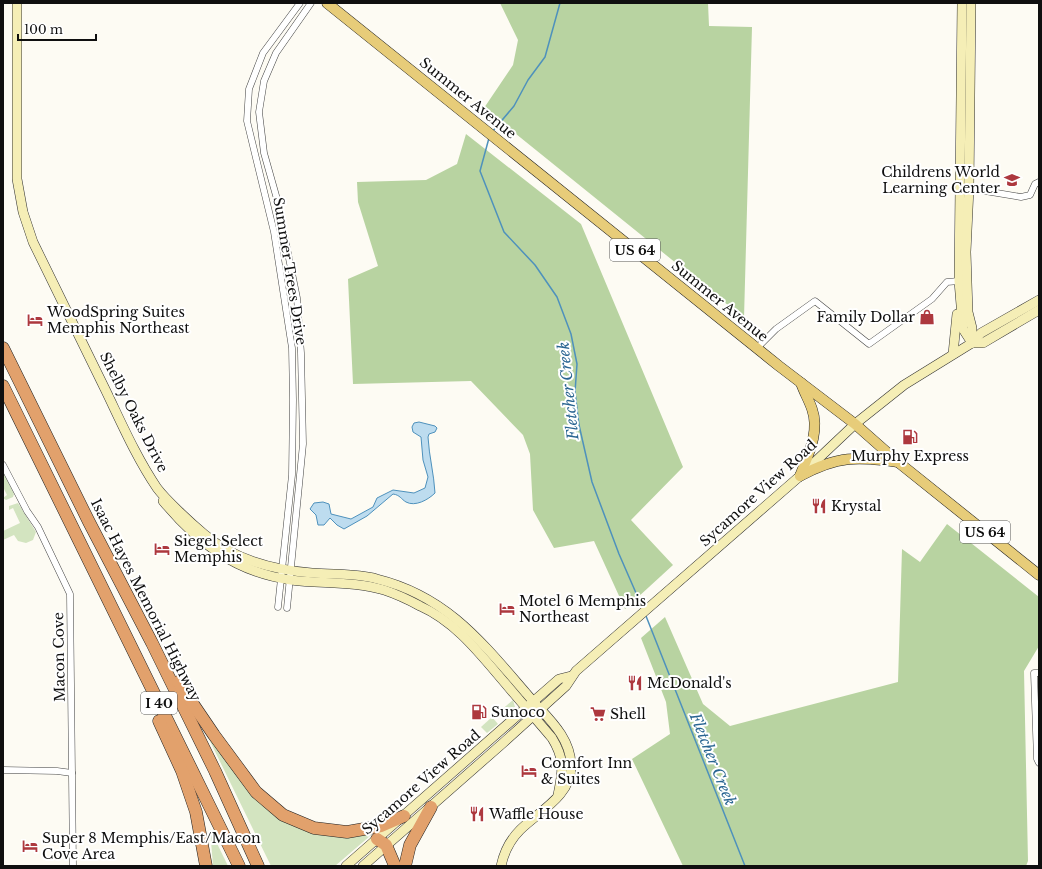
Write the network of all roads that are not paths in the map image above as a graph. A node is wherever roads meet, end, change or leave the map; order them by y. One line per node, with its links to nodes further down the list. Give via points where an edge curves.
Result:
1 (18, 3): 28 (main road, Shelby Oaks Drive, via 17,179 23,212 33,242 132,445)
2 (300, 3): 11 (street, Summer Trees Drive, via 263,53 249,88 247,120)
3 (311, 3): 10 (street, Summer Trees Drive, via 276,54 264,81 260,100 259,123)
4 (327, 3): 20 (main road, Summer Avenue / US 64)
5 (962, 3): 7 (main road)
6 (972, 3): 8 (main road)
7 (960, 91): 8 (main road); 12 (main road)
8 (970, 91): 13 (main road)
9 (1039, 182): 13 (street, via 1030,194 1021,197)
10 (273, 186): 11 (street); 30 (street, Summer Trees Drive, via 297,298 301,352 303,444)
11 (264, 188): 30 (street, Summer Trees Drive, via 283,284 292,348 292,475)
12 (959, 188): 13 (street); 14 (main road)
13 (969, 188): 18 (main road, via 966,252)
14 (959, 281): 15 (main road); 20 (street, via 947,282 932,299 869,344 815,301 776,329)
15 (959, 293): 18 (main road, via 963,329); 21 (main road)
16 (1039, 300): 18 (main road, Sycamore View Road)
17 (1039, 310): 18 (main road, Sycamore View Road, via 983,343)
18 (972, 342): 21 (main road, Sycamore View Road)
19 (3, 348): 35 (highway, Isaac Hayes Memorial Highway / I 40)
20 (757, 348): 22 (main road, Summer Avenue / US 64)
21 (953, 354): 24 (main road, Sycamore View Road, via 904,385)
22 (801, 383): 24 (main road, Summer Avenue / US 64); 27 (main road, via 812,409 814,437)
23 (3, 386): 29 (highway, I 40)
24 (855, 424): 25 (main road, Summer Avenue / US 64); 27 (main road, Sycamore View Road)
25 (898, 462): 27 (main road, via 857,458 835,461); 31 (main road, Summer Avenue / US 64)
26 (3, 465): 40 (street, Macon Cove, via 27,512 38,527 70,594)
27 (800, 476): 37 (main road, Sycamore View Road, via 571,676 559,679)
28 (158, 489): 30 (main road, Shelby Oaks Drive, via 212,539 252,561); 32 (main road, Shelby Oaks Drive, via 160,497 176,516 216,552 235,563)
29 (78, 539): 45 (highway, via 97,591 182,771 201,832); 46 (highway, I 40)
30 (286, 569): 32 (street, Summer Trees Drive); 32 (street, Summer Trees Drive); 37 (main road, Shelby Oaks Drive, via 378,579 424,597 458,619 494,656)
31 (1039, 576)
32 (285, 579): 33 (street, Summer Trees Drive); 34 (street, Summer Trees Drive); 37 (main road, Shelby Oaks Drive, via 384,590 422,606 447,621)
33 (278, 607)
34 (287, 608)
35 (152, 643): 42 (highway, via 256,792 283,815 314,828 347,832 381,826); 47 (highway, Isaac Hayes Memorial Highway / I 40)
36 (1037, 673): 38 (street)
37 (533, 708): 41 (main road, Sycamore View Road); 42 (main road, Sycamore View Road, via 423,797); 52 (main road, Shelby Oaks Drive, via 561,754 562,774 558,795 520,830 503,856)
38 (1039, 763)
39 (3, 770): 40 (street)
40 (72, 773): 44 (street, Macon Cove)
41 (431, 806): 43 (main road, Sycamore View Road); 51 (highway, via 410,845)
42 (404, 816): 43 (main road, Sycamore View Road)
43 (382, 842): 48 (main road, Sycamore View Road); 49 (main road, Sycamore View Road); 50 (highway)
44 (72, 866)
45 (206, 866)
46 (239, 866)
47 (258, 866)
48 (346, 866)
49 (362, 866)
50 (395, 866)
51 (405, 866)
52 (501, 866)

